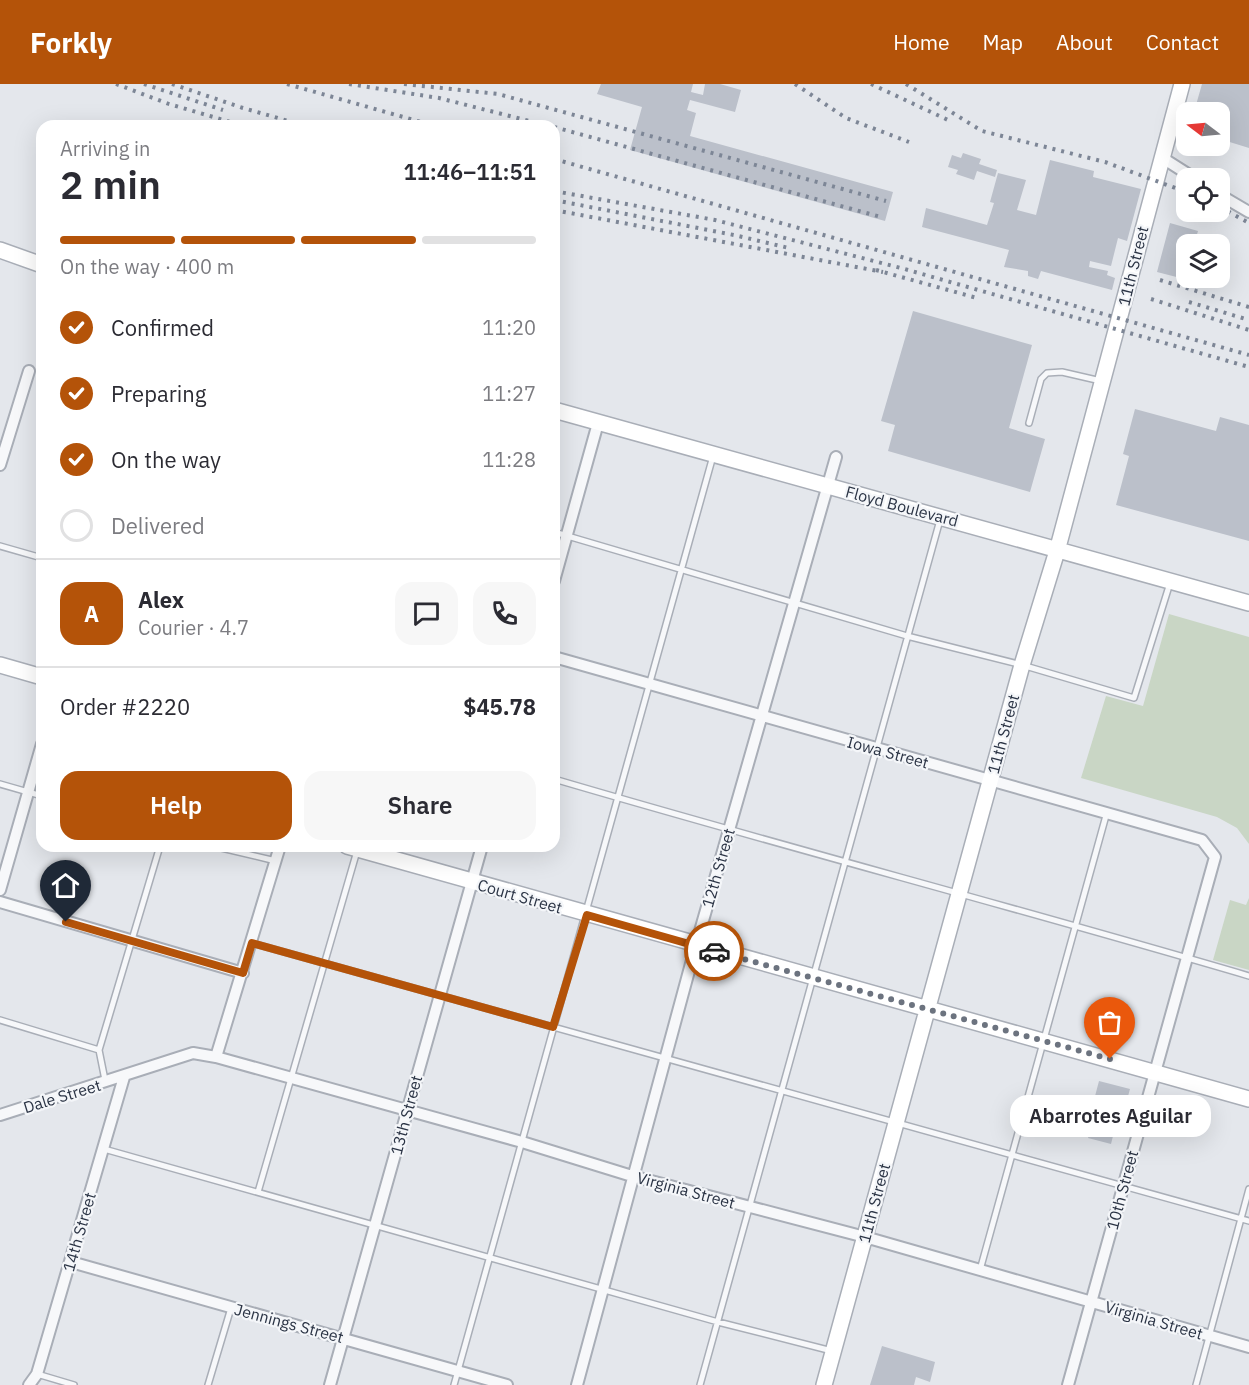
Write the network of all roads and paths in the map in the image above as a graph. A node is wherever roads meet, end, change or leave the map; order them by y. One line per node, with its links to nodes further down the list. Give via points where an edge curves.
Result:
1 (1182, 84): 2 (main road, 11th Street)
2 (1161, 157): 3 (street); 9 (main road, 11th Street)
3 (1178, 168)
4 (1230, 201): 5 (street)
5 (1249, 212)
6 (0, 250): 7 (main road)
7 (36, 263)
8 (29, 371): 15 (street)
9 (1103, 381): 12 (lane, via 1062,372 1047,373 1041,379); 21 (main road, 11th Street)
10 (560, 412): 11 (main road, Floyd Boulevard)
11 (598, 423): 13 (main road, Floyd Boulevard); 19 (street)
12 (1029, 423)
13 (713, 455): 16 (main road, Floyd Boulevard); 24 (lane)
14 (836, 457): 16 (street, 12th Street)
15 (0, 465)
16 (828, 486): 17 (main road, Floyd Boulevard); 26 (street, 12th Street)
17 (941, 516): 21 (main road, Floyd Boulevard); 28 (lane)
18 (560, 534): 19 (lane)
19 (565, 536): 23 (street); 24 (lane)
20 (0, 546): 22 (lane)
21 (1057, 551): 25 (main road, Floyd Boulevard); 31 (main road, 11th Street)
22 (36, 556)
23 (560, 556)
24 (680, 569): 26 (lane); 33 (lane)
25 (1170, 581): 27 (main road, Floyd Boulevard); 31 (lane, via 1134,698)
26 (796, 602): 28 (lane); 34 (street, 12th Street)
27 (1249, 603)
28 (907, 636): 31 (lane); 35 (lane)
29 (560, 659): 33 (street, Iowa Street)
30 (0, 665): 32 (main road)
31 (1022, 665): 37 (main road, 11th Street)
32 (36, 674)
33 (648, 684): 34 (street, Iowa Street); 42 (lane)
34 (763, 717): 35 (street, Iowa Street); 44 (street, 12th Street)
35 (875, 749): 37 (street, Iowa Street); 53 (lane)
36 (36, 765): 40 (street)
37 (990, 779): 43 (street, Iowa Street); 56 (main road, 11th Street)
38 (560, 781): 42 (lane)
39 (0, 784): 40 (lane)
40 (28, 792): 41 (lane); 55 (street)
41 (36, 794)
42 (616, 798): 44 (lane); 58 (lane)
43 (1107, 812): 51 (street, Iowa Street, via 1202,840); 59 (lane)
44 (729, 832): 53 (lane); 62 (street, 12th Street)
45 (158, 852): 60 (lane)
46 (238, 852): 52 (lane)
47 (278, 852): 52 (street)
48 (351, 852): 64 (lane)
49 (366, 852): 54 (main road, Court Street)
50 (480, 852): 54 (street, 13th Street)
51 (1215, 857): 63 (street, 10th Street)
52 (276, 861): 61 (street)
53 (846, 862): 56 (lane); 67 (lane)
54 (472, 883): 58 (main road, Court Street); 68 (street, 13th Street)
55 (0, 890)
56 (960, 894): 59 (lane); 69 (main road, 11th Street)
57 (0, 902): 60 (street)
58 (587, 915): 62 (main road, Court Street); 71 (lane)
59 (1075, 926): 63 (lane); 72 (lane)
60 (133, 941): 65 (street); 73 (lane)
61 (252, 943): 64 (lane); 65 (street)
62 (696, 945): 67 (main road, Court Street); 75 (street, 12th Street)
63 (1187, 958): 66 (lane); 76 (street, 10th Street)
64 (326, 964): 68 (lane); 78 (lane)
65 (243, 973): 74 (street)
66 (1249, 976)
67 (814, 978): 69 (main road, Court Street); 80 (lane)
68 (439, 995): 71 (lane); 82 (street, 13th Street)
69 (929, 1008): 72 (main road, Court Street); 84 (main road, 11th Street)
70 (0, 1020): 73 (lane)
71 (553, 1027): 75 (lane); 85 (lane)
72 (1043, 1040): 76 (main road, Court Street); 87 (lane)
73 (99, 1050): 79 (lane)
74 (216, 1057): 77 (street, Virginia Street, via 193,1053); 78 (street, Virginia Street)
75 (665, 1059): 80 (lane); 88 (street, 12th Street)
76 (1155, 1072): 81 (main road, Court Street); 89 (street, 10th Street)
77 (124, 1077): 79 (street, Dale Street); 86 (street, 14th Street)
78 (293, 1078): 82 (street, Virginia Street); 91 (lane)
79 (106, 1082): 83 (street, Dale Street)
80 (783, 1091): 84 (lane); 92 (lane)
81 (1249, 1099)
82 (407, 1110): 85 (street, Virginia Street); 95 (street, 13th Street)
83 (0, 1115)
84 (896, 1123): 87 (lane); 96 (main road, 11th Street)
85 (522, 1142): 88 (street, Virginia Street); 97 (lane)
86 (103, 1149): 91 (lane); 98 (street, 14th Street)
87 (1012, 1154): 89 (lane); 99 (lane)
88 (632, 1176): 92 (street, Virginia Street); 100 (street, 12th Street)
89 (1124, 1186): 93 (lane); 101 (street, 10th Street)
90 (1249, 1189): 93 (lane)
91 (258, 1192): 95 (lane)
92 (751, 1208): 96 (street, Virginia Street); 103 (lane)
93 (1241, 1219): 94 (lane); 104 (lane)
94 (1249, 1221)
95 (375, 1225): 97 (lane); 105 (street, 13th Street)
96 (865, 1237): 99 (street, Virginia Street); 107 (main road, 11th Street)
97 (489, 1257): 100 (lane); 108 (lane)
98 (71, 1262): 102 (street, Jennings Street); 109 (street, 14th Street)
99 (980, 1270): 101 (street, Virginia Street)
100 (603, 1288): 103 (lane); 116 (street, 12th Street)
101 (1091, 1302): 104 (street, Virginia Street); 119 (street, 10th Street)
102 (231, 1308): 105 (street, Jennings Street); 112 (lane)
103 (718, 1322): 107 (lane); 117 (lane)
104 (1210, 1336): 106 (street, Virginia Street); 120 (lane)
105 (344, 1338): 108 (street, Jennings Street); 113 (street, 13th Street)
106 (1249, 1347)
107 (834, 1352): 118 (main road, 11th Street)
108 (457, 1372): 114 (lane); 115 (street, Jennings Street)
109 (37, 1374): 110 (street, 14th Street); 111 (lane)
110 (29, 1385)
111 (74, 1385)
112 (208, 1385)
113 (330, 1385)
114 (454, 1385)
115 (507, 1385)
116 (577, 1385)
117 (700, 1385)
118 (824, 1385)
119 (1068, 1385)
120 (1196, 1385)

